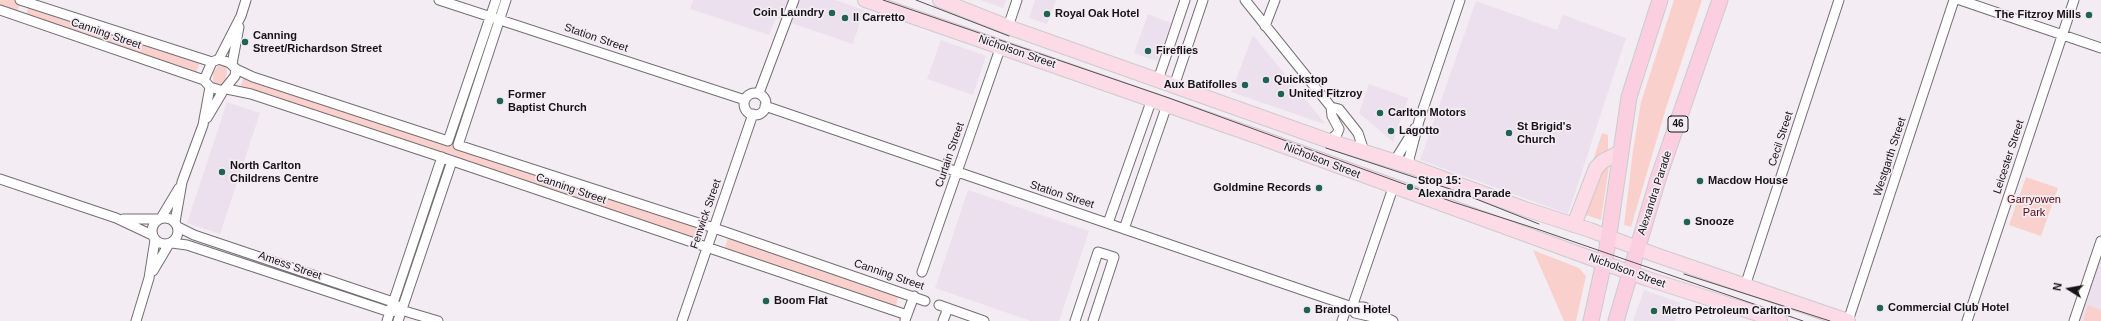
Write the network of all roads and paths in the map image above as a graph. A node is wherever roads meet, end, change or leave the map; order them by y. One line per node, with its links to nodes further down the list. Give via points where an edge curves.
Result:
1 (20, 0): 29 (street, Canning Street)
2 (246, 0): 22 (street)
3 (439, 0): 23 (street, Station Street)
4 (496, 0): 23 (street)
5 (506, 0): 23 (street)
6 (794, 0): 37 (street)
7 (865, 0): 27 (main road, Nicholson Street)
8 (940, 0): 25 (main road, Nicholson Street)
9 (1018, 0): 25 (street)
10 (1185, 0): 32 (street)
11 (1203, 0): 35 (street)
12 (1245, 0): 24 (street)
13 (1275, 0): 24 (street)
14 (1460, 0): 45 (street)
15 (1660, 0): 53 (highway, via 1629,97)
16 (1720, 0): 77 (highway, Alexandra Parade / 46, via 1656,184)
17 (1839, 0): 85 (street, Cecil Street)
18 (1954, 0): 107 (street, Westgarth Street)
19 (1960, 0): 26 (street)
20 (2074, 0): 26 (street, Leicester Street)
21 (0, 10): 34 (street, Canning Street)
22 (241, 16): 29 (street); 30 (street)
23 (495, 18): 31 (street); 33 (street); 39 (street, Station Street)
24 (1265, 26): 42 (street)
25 (1008, 27): 32 (main road, Nicholson Street)
26 (2062, 35): 28 (street); 108 (street, Leicester Street)
27 (1001, 46): 38 (main road, Nicholson Street); 58 (street, Curtain Street)
28 (2101, 48)
29 (216, 61): 30 (street); 34 (street, via 205,74)
30 (234, 67): 36 (street, via 235,76); 46 (street, via 253,77 448,141)
31 (470, 79): 33 (street); 46 (street)
32 (1158, 80): 35 (main road, Nicholson Street)
33 (479, 82): 49 (street)
34 (207, 84): 36 (street); 48 (street)
35 (1174, 86): 44 (main road, Nicholson Street)
36 (225, 90): 48 (street); 54 (street, Canning Street, via 251,94)
37 (758, 93): 39 (street, via 752,93); 41 (street, via 764,97)
38 (1152, 99): 40 (main road, Nicholson Street); 64 (street)
39 (745, 100): 43 (street, via 745,107)
40 (1167, 105): 50 (main road, Nicholson Street); 69 (street)
41 (765, 106): 43 (street, via 759,114); 58 (street, Station Street)
42 (1331, 106): 47 (street, via 1339,109); 51 (street, via 1332,116 1339,128)
43 (752, 114): 67 (street, Fenwick Street)
44 (1262, 117): 50 (main road); 51 (main road, Nicholson Street)
45 (1419, 122): 56 (street); 57 (street, via 1409,159)
46 (454, 123): 49 (street)
47 (1351, 124): 51 (street); 52 (street, via 1358,133)
48 (203, 125): 60 (street)
49 (464, 126): 67 (street, Canning Street, via 458,145)
50 (1256, 136): 61 (main road, Nicholson Street)
51 (1332, 138): 52 (main road, Nicholson Street)
52 (1364, 151): 56 (main road, Nicholson Street)
53 (1621, 152): 66 (main road, via 1603,161 1596,168); 71 (highway)
54 (442, 157): 55 (street, Canning Street); 68 (street)
55 (452, 161): 70 (street); 76 (street, Canning Street)
56 (1394, 162): 57 (main road, Nicholson Street)
57 (1412, 167): 66 (main road, Nicholson Street, via 1526,210)
58 (957, 172): 64 (street, Station Street); 81 (street, Curtain Street)
59 (0, 179): 62 (street)
60 (182, 182): 63 (street); 65 (street)
61 (1393, 188): 80 (main road, Nicholson Street); 91 (street)
62 (116, 218): 63 (street); 72 (street)
63 (160, 219): 65 (street, via 169,218); 72 (street, via 152,228)
64 (1108, 223): 69 (street, Station Street)
65 (176, 225): 74 (street, via 177,236); 75 (street, Amess Street, via 194,235)
66 (1574, 225): 71 (main road, Nicholson Street)
67 (714, 228): 76 (street, Fenwick Street); 87 (street, Canning Street)
68 (418, 229): 70 (street); 89 (street)
69 (1124, 229): 91 (street, Station Street)
70 (428, 232): 90 (street)
71 (1609, 237): 77 (main road, Nicholson Street); 80 (highway)
72 (153, 238): 74 (street, via 161,244); 83 (street)
73 (2101, 241): 78 (street)
74 (170, 244): 79 (street, Amess Street, via 187,245); 83 (street)
75 (227, 246): 79 (street); 84 (street, Amess Street)
76 (707, 248): 93 (street, Canning Street); 97 (street, Fenwick Street)
77 (1638, 248): 82 (highway, Alexandra Parade / 46); 85 (main road, Nicholson Street)
78 (2099, 252): 109 (street)
79 (224, 257): 86 (street, Amess Street)
80 (1604, 263): 82 (main road, Nicholson Street); 104 (highway)
81 (922, 272)
82 (1631, 273): 105 (highway, 46); 106 (main road, Nicholson Street)
83 (150, 278): 94 (street)
84 (324, 279): 86 (street); 89 (street, Amess Street)
85 (1745, 286): 107 (main road, Nicholson Street)
86 (321, 289): 92 (street, Amess Street)
87 (914, 296): 88 (street, Canning Street); 93 (street)
88 (925, 300)
89 (393, 302): 90 (street, Amess Street); 92 (street)
90 (401, 310): 92 (street, Amess Street); 95 (street); 96 (street, Amess Street)
91 (1352, 312): 102 (street); 103 (street, Station Street, via 1366,308)
92 (388, 317)
93 (906, 318)
94 (136, 321)
95 (398, 321)
96 (438, 321)
97 (682, 321)
98 (943, 321): 99 (street, via 943,306)
99 (984, 321)
100 (1075, 321): 101 (street, via 1098,252 1114,257)
101 (1092, 321)
102 (1342, 321)
103 (1392, 321)
104 (1591, 321)
105 (1616, 321)
106 (1780, 321)
107 (1848, 321)
108 (1967, 321)
109 (2074, 321)

